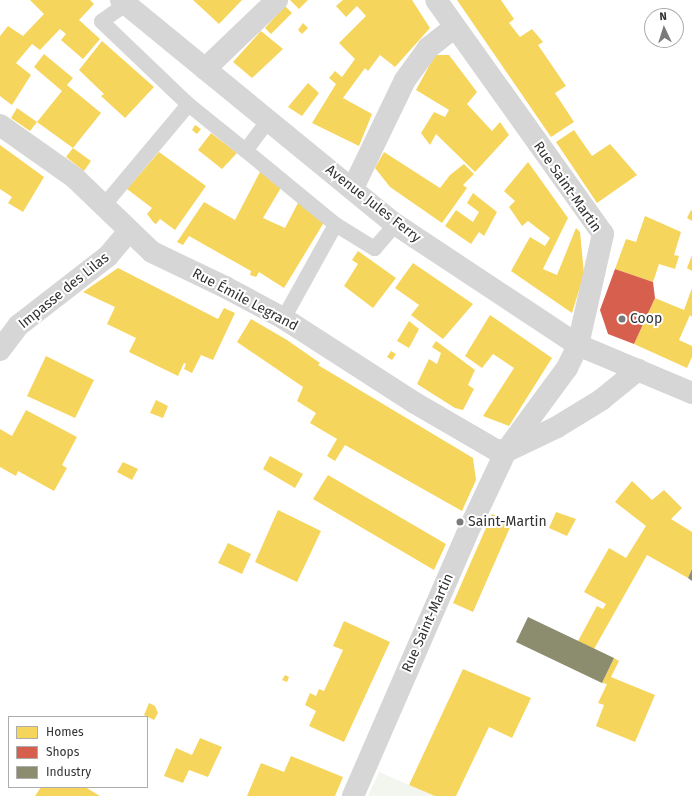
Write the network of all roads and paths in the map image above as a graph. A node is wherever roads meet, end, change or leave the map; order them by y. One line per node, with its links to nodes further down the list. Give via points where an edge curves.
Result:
1 (277, 0): 5 (street)
2 (436, 0): 4 (street, Rue Saint-Martin)
3 (123, 2): 5 (street, Avenue Jules Ferry); 6 (lane, via 101,21)
4 (455, 27): 10 (street, via 428,48 405,80); 16 (street, Rue Saint-Martin, via 603,234)
5 (205, 69): 7 (street, Avenue Jules Ferry)
6 (188, 104): 9 (lane); 11 (lane)
7 (267, 121): 9 (lane); 10 (street, Avenue Jules Ferry)
8 (0, 125): 11 (street, Rue Émile Legrand, via 76,178)
9 (245, 150): 12 (lane)
10 (353, 188): 13 (street, Avenue Jules Ferry)
11 (105, 203): 14 (street, Rue Émile Legrand)
12 (335, 224): 13 (lane, via 374,248); 15 (lane)
13 (395, 224): 16 (street, Avenue Jules Ferry)
14 (128, 232): 15 (street, Rue Émile Legrand, via 152,252); 17 (street, Impasse des Lilas, via 108,256 19,325)
15 (283, 318): 20 (street, Rue Émile Legrand, via 421,407 496,450)
16 (578, 345): 18 (street, Avenue Jules Ferry); 20 (street, Rue Saint-Martin, via 566,368)
17 (0, 350)
18 (638, 370): 19 (street, Avenue Jules Ferry); 20 (street, via 601,400 558,427)
19 (692, 393)
20 (506, 451): 21 (street, Rue Saint-Martin)
21 (353, 796)

